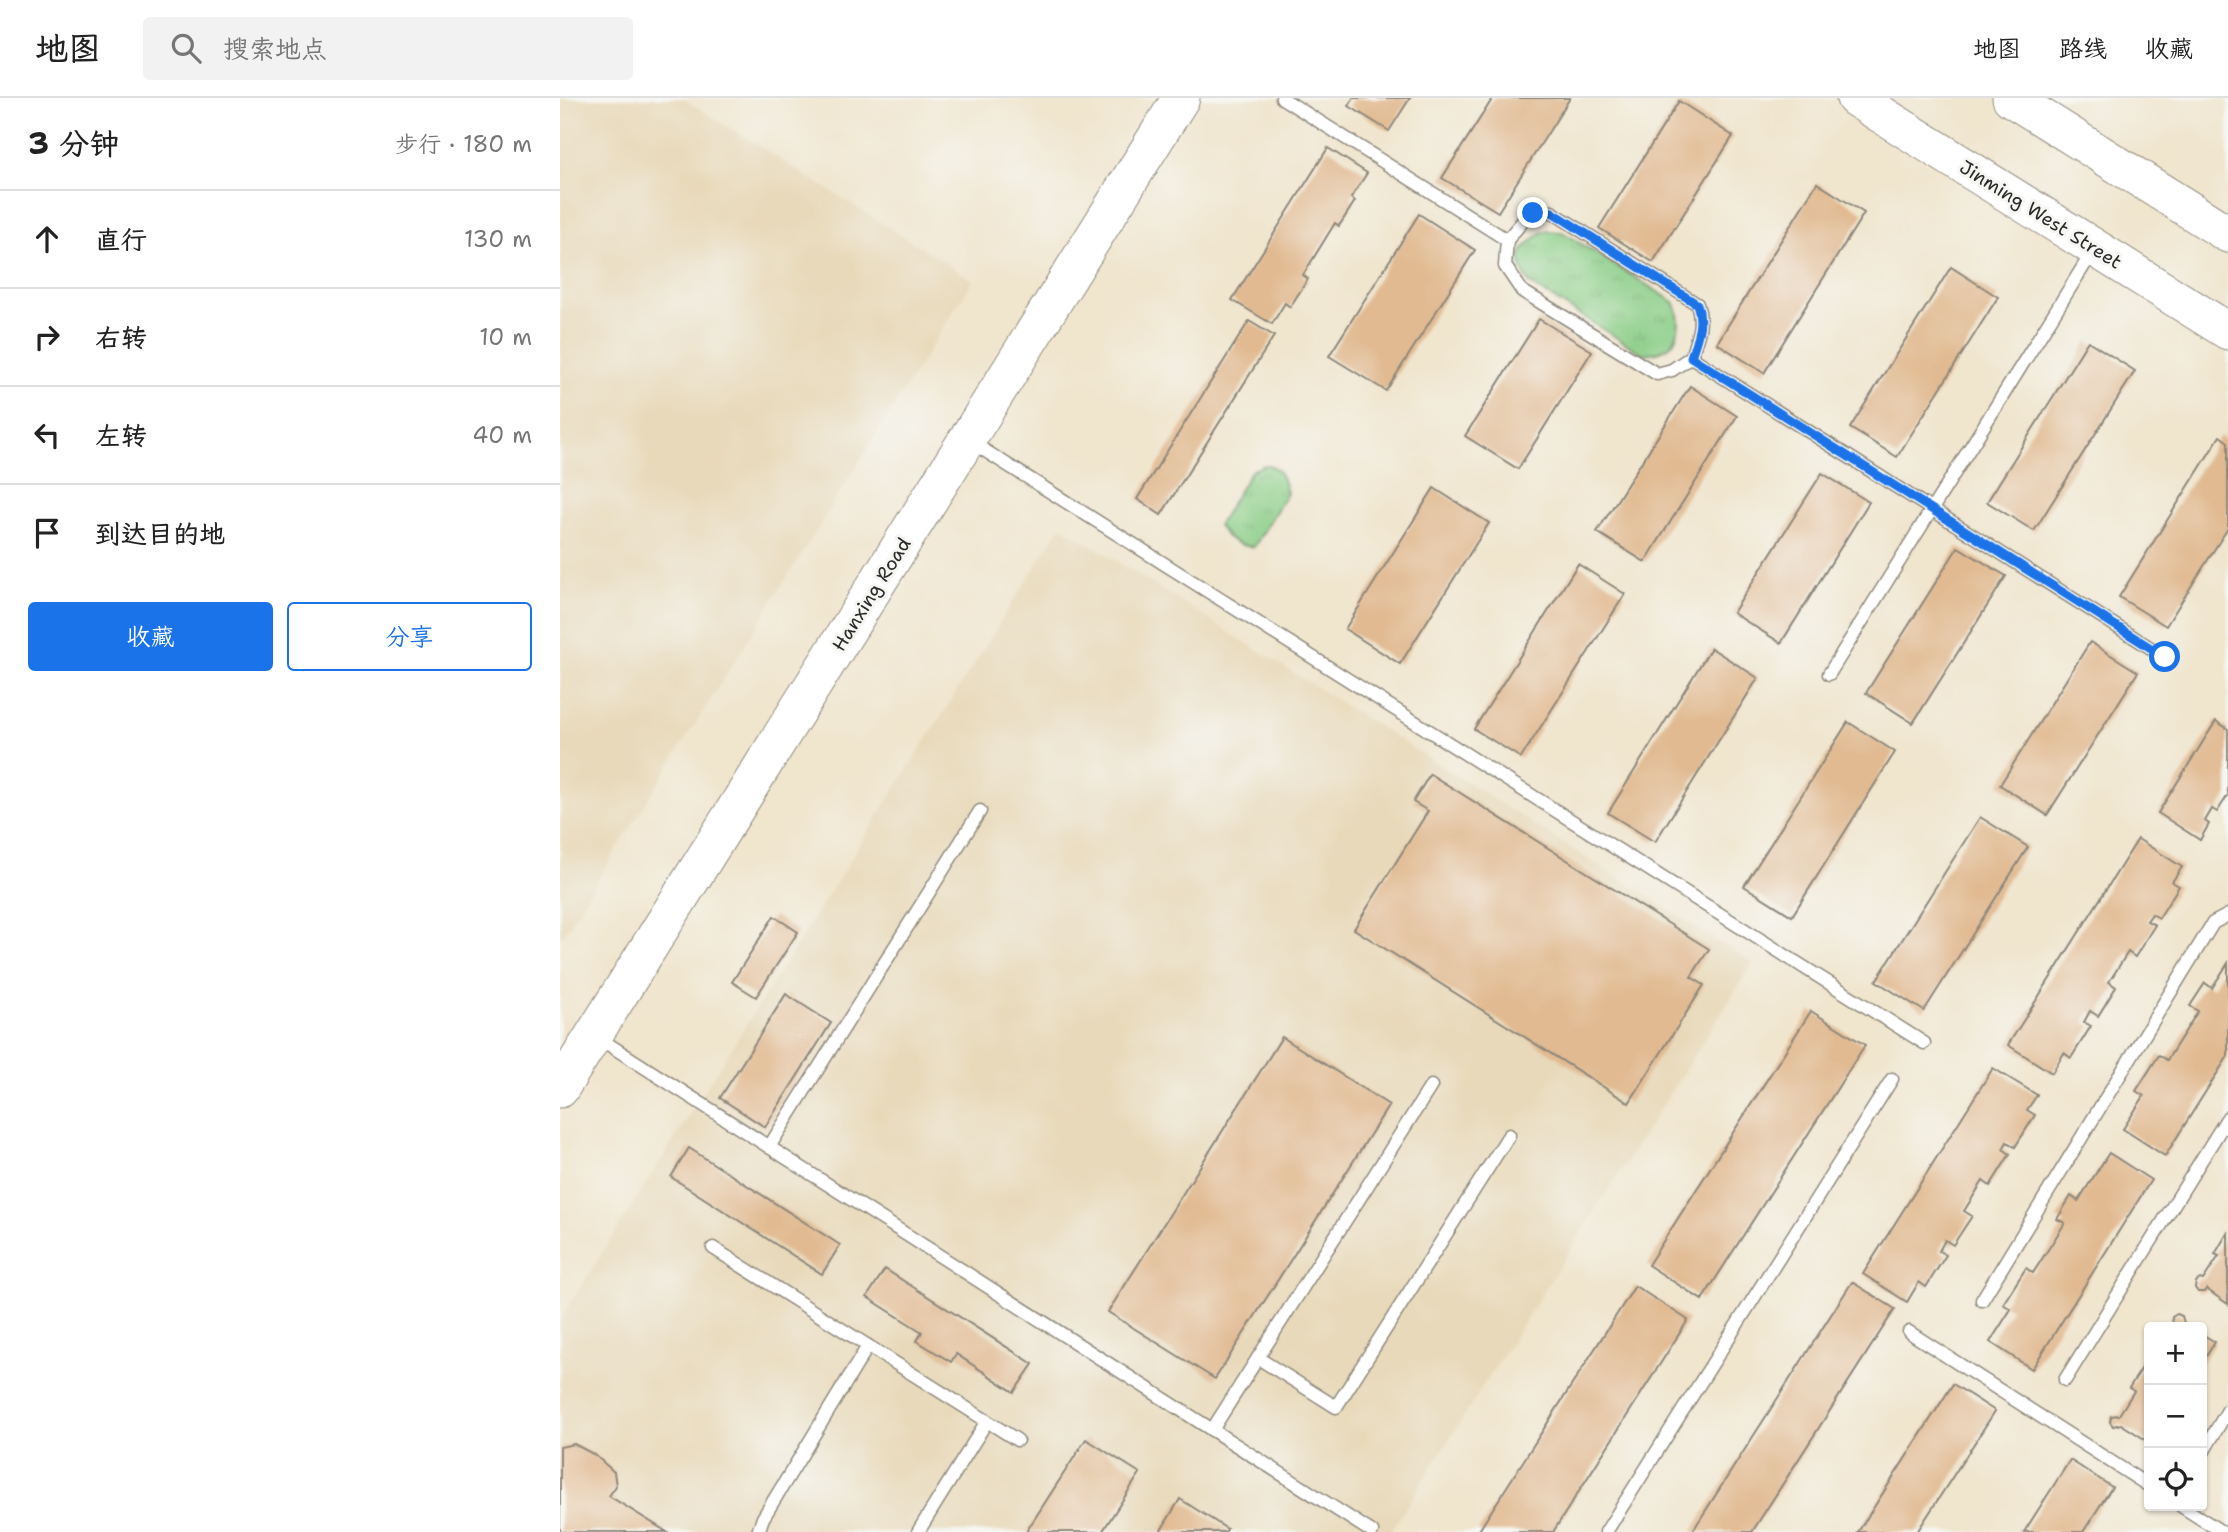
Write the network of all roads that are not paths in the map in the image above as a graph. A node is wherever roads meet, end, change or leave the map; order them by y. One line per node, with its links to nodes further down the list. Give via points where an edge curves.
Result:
1 (1154, 98): 17 (street, Hanxing Road)
2 (1181, 98): 11 (street, Hanxing Road)
3 (1282, 98): 7 (lane)
4 (1855, 98): 8 (street, Jinming West Street)
5 (2011, 98): 6 (street)
6 (2228, 234)
7 (1507, 240): 10 (lane, via 1505,266 1522,291 1657,374); 10 (lane, via 1533,213 1552,212 1697,304 1702,316)
8 (2095, 248): 9 (street, Jinming West Street); 12 (lane)
9 (2228, 331)
10 (1691, 357): 12 (lane)
11 (967, 439): 17 (street, Hanxing Road); 18 (lane)
12 (1932, 509): 13 (lane); 14 (lane)
13 (2165, 657)
14 (1829, 674)
15 (980, 811): 24 (lane)
16 (2228, 915): 26 (lane, via 2213,923)
17 (577, 1040): 21 (street, Hanxing Road); 24 (lane)
18 (1924, 1043)
19 (1892, 1079): 41 (lane)
20 (1431, 1086): 29 (lane)
21 (560, 1089)
22 (2228, 1117): 30 (lane)
23 (1509, 1135): 29 (lane, via 1336,1407)
24 (769, 1147): 33 (lane)
25 (713, 1248): 28 (lane)
26 (1982, 1300)
27 (1909, 1332): 36 (lane)
28 (868, 1346): 32 (lane); 38 (lane, via 762,1518)
29 (1258, 1358): 33 (lane)
30 (2065, 1380)
31 (2228, 1410): 35 (lane)
32 (988, 1421): 34 (lane); 39 (lane)
33 (1212, 1430): 40 (lane)
34 (1017, 1440)
35 (2206, 1448)
36 (2144, 1483)
37 (2189, 1511): 42 (lane)
38 (758, 1532)
39 (918, 1532)
40 (1372, 1532)
41 (1606, 1532)
42 (2222, 1532)

